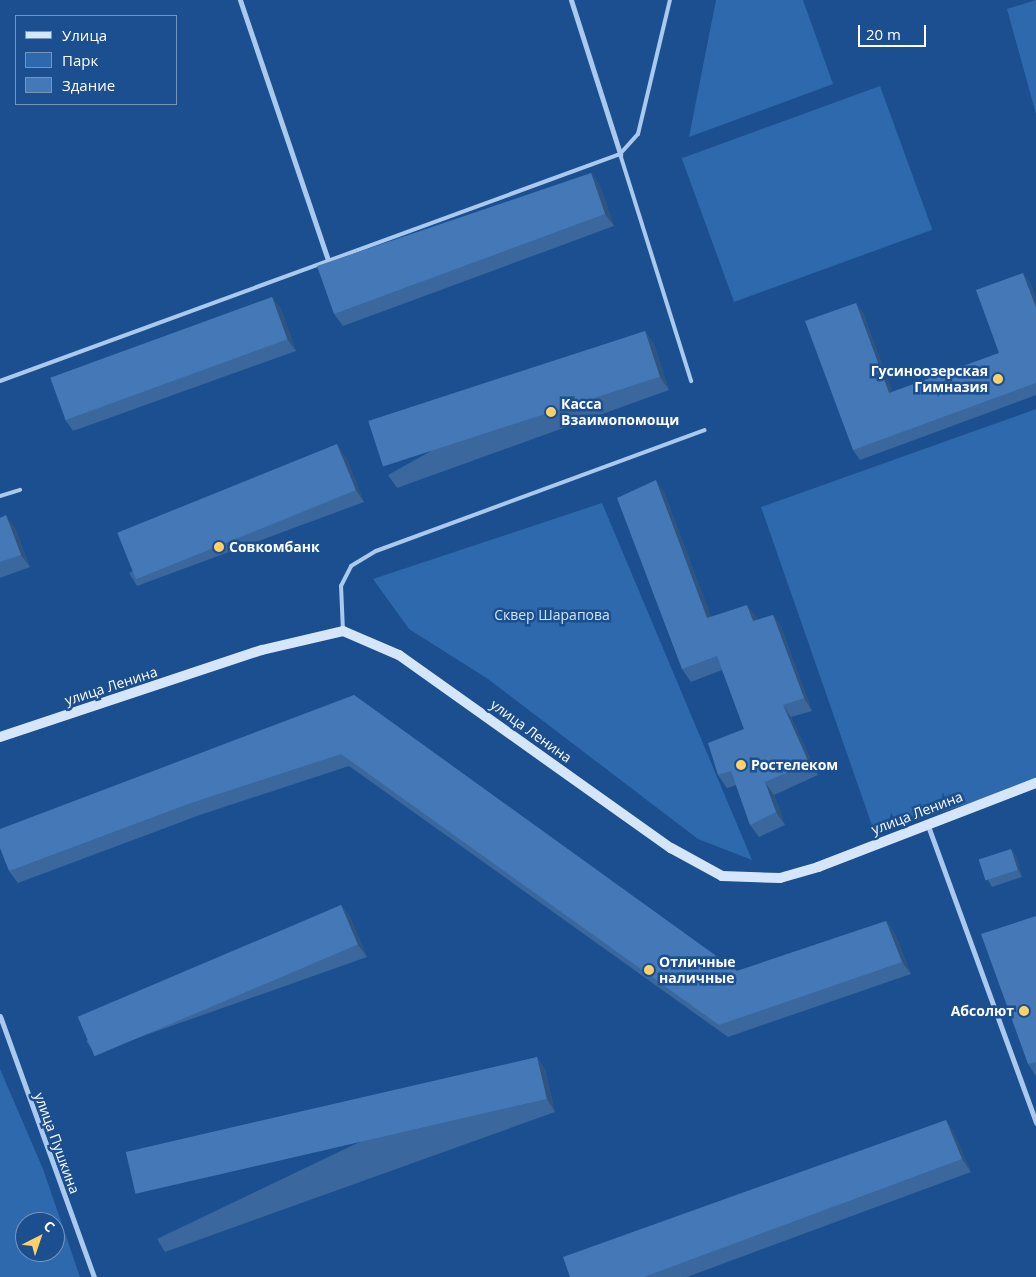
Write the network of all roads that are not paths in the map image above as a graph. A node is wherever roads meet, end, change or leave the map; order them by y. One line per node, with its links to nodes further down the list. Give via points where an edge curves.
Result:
1 (240, 0): 5 (street)
2 (571, 0): 4 (street)
3 (670, 0): 4 (lane, via 638,134)
4 (620, 154): 5 (lane); 7 (lane)
5 (328, 260): 6 (lane)
6 (0, 381)
7 (691, 381)
8 (704, 430): 11 (lane, via 376,551 351,566 341,586)
9 (20, 490): 10 (lane)
10 (0, 496)
11 (343, 631): 12 (street, улица Ленина, via 262,650); 14 (street, улица Ленина, via 399,655 671,848 722,876 780,878 818,867)
12 (0, 737)
13 (1036, 783): 14 (street, улица Ленина)
14 (927, 823): 16 (street)
15 (0, 1016): 17 (street, улица Пушкина)
16 (1036, 1123)
17 (94, 1277)

